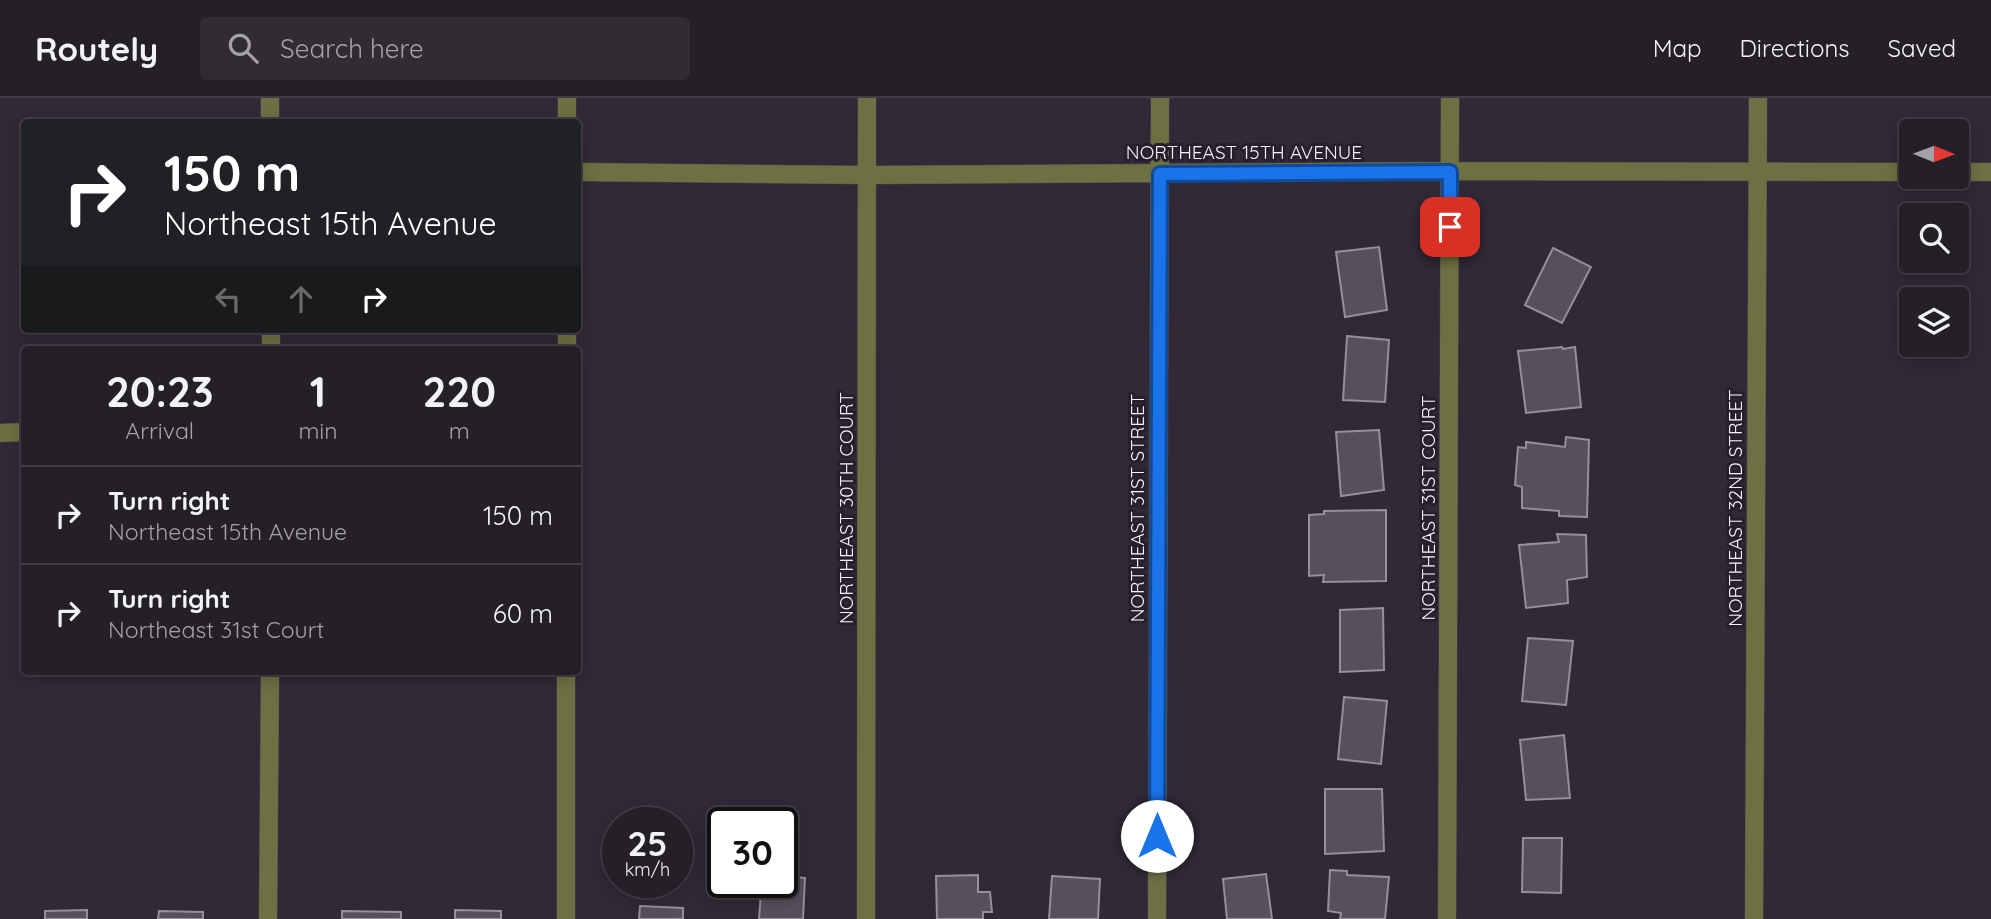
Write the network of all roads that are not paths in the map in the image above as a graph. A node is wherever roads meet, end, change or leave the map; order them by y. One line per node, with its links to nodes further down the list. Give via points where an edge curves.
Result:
1 (270, 98): 7 (street)
2 (567, 98): 8 (street)
3 (867, 98): 16 (street, NORTHEAST 30TH COURT)
4 (1160, 98): 15 (street, NORTHEAST 31ST STREET)
5 (1450, 98): 9 (street, NORTHEAST 31ST COURT)
6 (1758, 98): 10 (street, NORTHEAST 32ND STREET)
7 (271, 119)
8 (567, 119)
9 (1450, 172): 10 (street, NORTHEAST 15TH AVENUE); 15 (street, NORTHEAST 15TH AVENUE); 25 (street, NORTHEAST 31ST COURT)
10 (1758, 172): 11 (street, NORTHEAST 15TH AVENUE); 26 (street, NORTHEAST 32ND STREET)
11 (1899, 172)
12 (1969, 172): 13 (street)
13 (1991, 172)
14 (581, 173): 16 (street, NORTHEAST 15TH AVENUE)
15 (1160, 174): 16 (street, NORTHEAST 15TH AVENUE); 24 (street, NORTHEAST 31ST STREET)
16 (867, 175): 23 (street, NORTHEAST 30TH COURT)
17 (21, 432): 18 (street)
18 (0, 433)
19 (270, 675): 21 (street)
20 (566, 675): 22 (street)
21 (268, 919)
22 (566, 919)
23 (866, 919)
24 (1157, 919)
25 (1447, 919)
26 (1754, 919)

